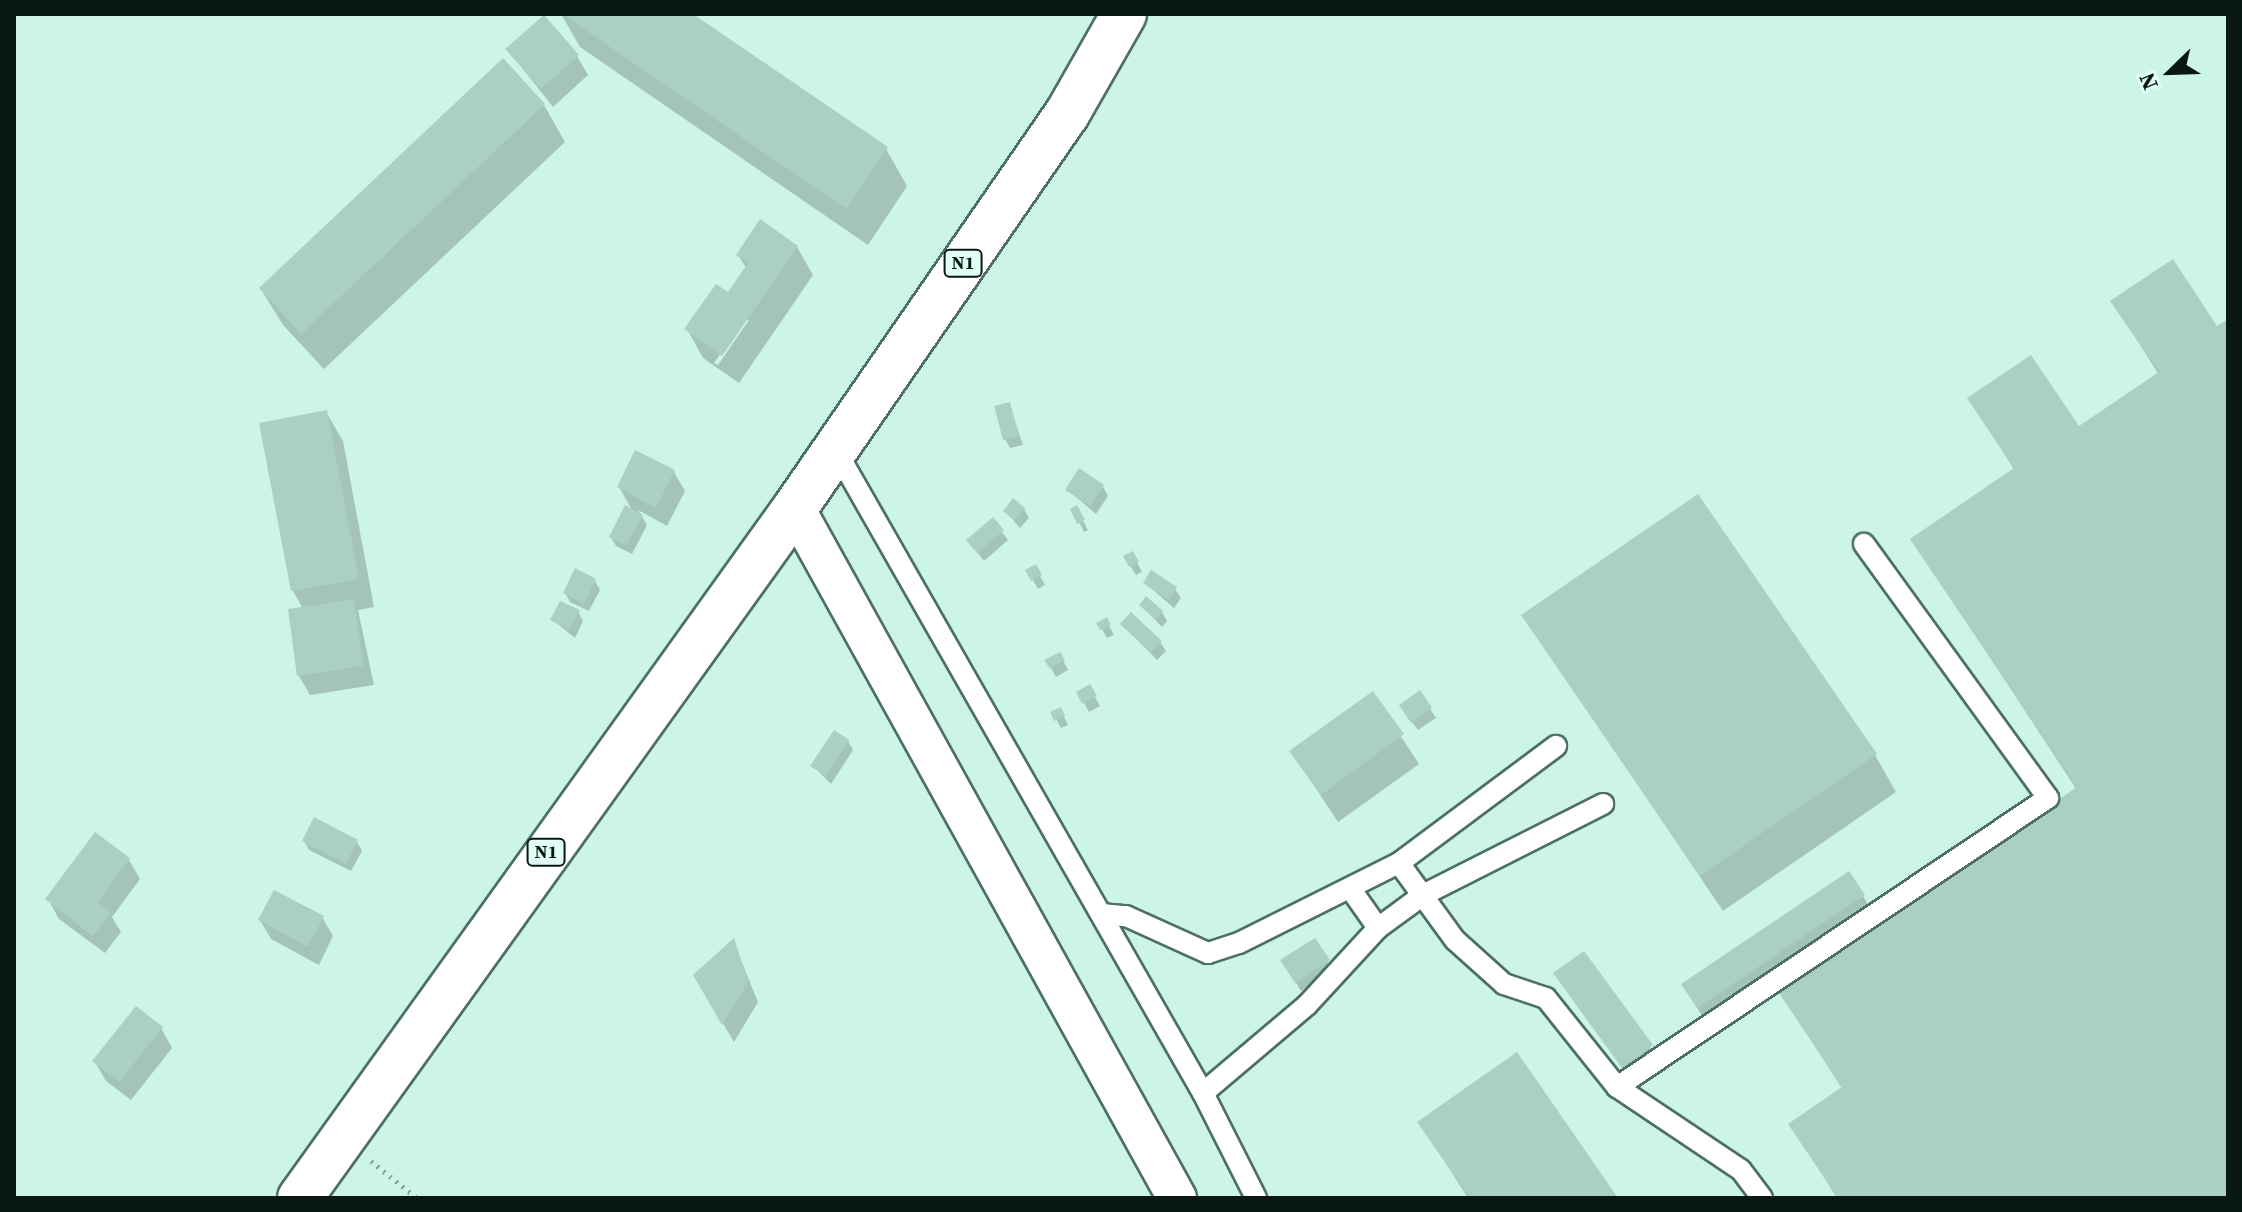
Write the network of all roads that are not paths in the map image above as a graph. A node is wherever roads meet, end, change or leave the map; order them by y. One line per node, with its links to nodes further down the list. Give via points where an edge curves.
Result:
1 (1124, 14): 2 (highway, N1, via 1067,114)
2 (835, 449): 3 (highway, N1); 10 (lane)
3 (795, 508): 14 (highway, N1); 15 (street)
4 (1864, 544): 12 (lane, via 2048,798)
5 (1556, 746): 7 (lane)
6 (1603, 804): 9 (lane)
7 (1399, 863): 8 (lane); 9 (lane)
8 (1352, 891): 10 (lane, via 1208,953 1126,916); 11 (lane)
9 (1423, 895): 11 (lane); 12 (lane, via 1455,940 1504,984 1546,998)
10 (1101, 914): 13 (lane)
11 (1378, 928): 13 (lane, via 1307,1005)
12 (1617, 1087): 17 (lane, via 1741,1170)
13 (1203, 1093): 16 (lane)
14 (300, 1198)
15 (1177, 1198)
16 (1256, 1198)
17 (1762, 1198)

